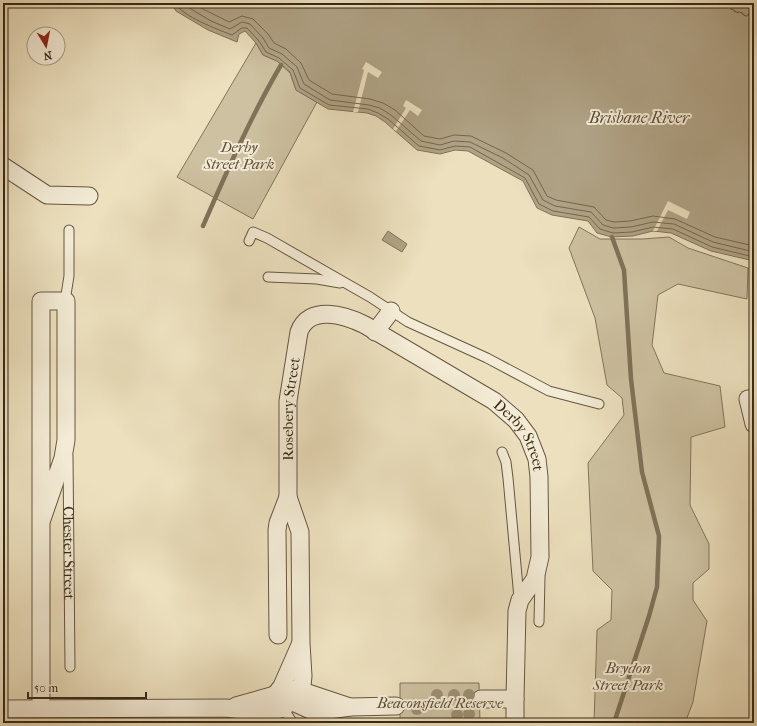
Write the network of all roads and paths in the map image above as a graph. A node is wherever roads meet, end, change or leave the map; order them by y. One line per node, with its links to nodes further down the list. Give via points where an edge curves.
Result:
1 (3, 166): 2 (street, via 47,195)
2 (89, 196)
3 (69, 230): 7 (lane, Chester Street, via 69,276)
4 (249, 241): 6 (lane, via 254,232)
5 (268, 277): 6 (lane, via 316,279)
6 (345, 284): 8 (lane)
7 (65, 301): 11 (street, Chester Street, via 41,301); 12 (street, Chester Street)
8 (390, 311): 10 (street); 14 (lane, via 549,391)
9 (304, 322): 10 (street, Derby Street, via 315,317 335,314 359,322); 18 (street, Rosebery Street, via 299,332 288,401)
10 (375, 332): 20 (street, Derby Street, via 494,400 525,430 533,447 538,468)
11 (40, 363): 12 (street); 19 (street, Chester Street)
12 (66, 363): 16 (street, Chester Street)
13 (748, 399): 15 (street)
14 (599, 404)
15 (754, 424)
16 (66, 440): 19 (street, Chester Street, via 63,458); 25 (lane, Chester Street, via 69,473)
17 (502, 452): 21 (lane, Derby Street, via 506,462 518,572)
18 (288, 497): 23 (street, Rosebery Street, via 277,530); 24 (street, Rosebery Street, via 300,532)
19 (41, 522): 30 (street, Chester Street)
20 (540, 563): 21 (street, Derby Street, via 535,579); 22 (lane)
21 (518, 606): 27 (street, Derby Street)
22 (539, 622)
23 (278, 635)
24 (301, 643): 28 (street, Rosebery Street, via 303,676); 28 (street, Rosebery Street, via 282,686)
25 (70, 667)
26 (480, 699): 27 (street)
27 (515, 699): 32 (street, Derby Street)
28 (289, 703): 29 (street, via 316,697 350,707); 30 (street, via 226,708)
29 (396, 706)
30 (41, 708): 31 (street)
31 (3, 709)
32 (515, 723)

